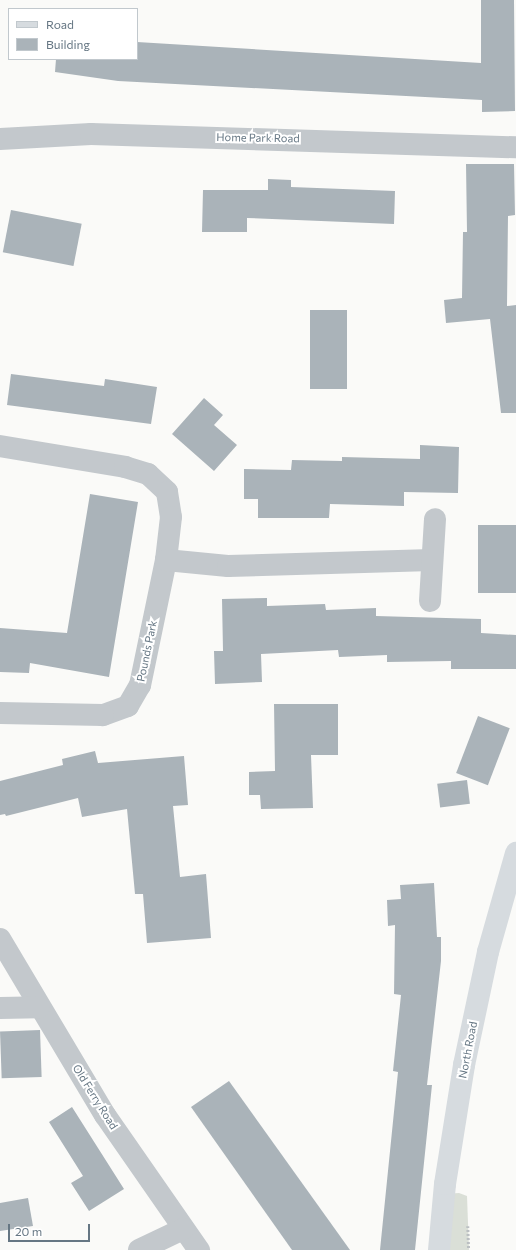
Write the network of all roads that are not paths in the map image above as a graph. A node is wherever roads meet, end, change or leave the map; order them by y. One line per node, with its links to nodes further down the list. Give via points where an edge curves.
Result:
1 (0, 139): 2 (street, Home Park Road, via 90,134)
2 (516, 147)
3 (0, 446): 5 (street, Pounds Park, via 124,467 148,474 167,492 171,517)
4 (435, 518): 6 (street)
5 (166, 560): 6 (street, via 228,566); 8 (street, Pounds Park, via 140,685 128,706 103,715)
6 (432, 560): 7 (street)
7 (430, 601)
8 (0, 713)
9 (516, 854): 16 (main road, North Road, via 488,952 464,1065 445,1184)
10 (0, 938): 11 (street, Old Ferry Road)
11 (39, 1007): 12 (street); 13 (street, Old Ferry Road, via 105,1115)
12 (0, 1008)
13 (183, 1229): 14 (street); 15 (street, Old Ferry Road)
14 (139, 1250)
15 (200, 1250)
16 (439, 1250)

